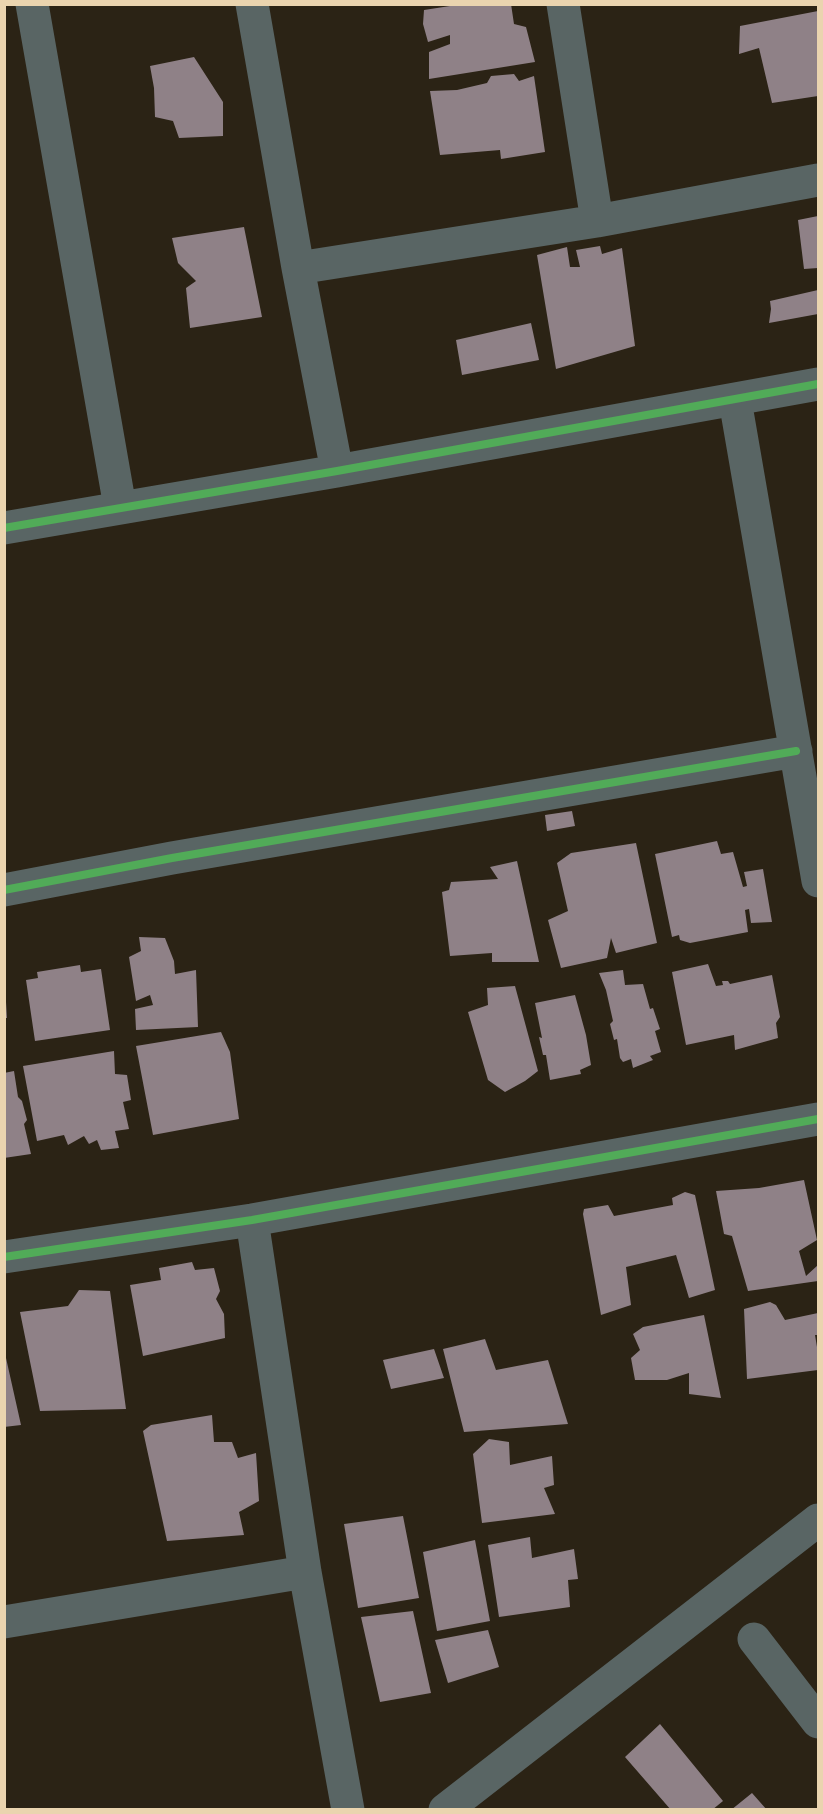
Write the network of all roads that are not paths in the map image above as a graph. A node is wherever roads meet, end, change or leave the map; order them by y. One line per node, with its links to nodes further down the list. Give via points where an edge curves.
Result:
1 (32, 4): 10 (street)
2 (252, 4): 6 (street)
3 (563, 4): 5 (street)
4 (819, 180): 5 (street)
5 (597, 221): 6 (street)
6 (298, 268): 9 (street)
7 (819, 384): 8 (street)
8 (735, 400): 9 (street); 12 (street)
9 (337, 471): 10 (street)
10 (120, 507): 11 (street)
11 (4, 528)
12 (796, 751): 13 (street); 14 (street)
13 (819, 881)
14 (4, 890)
15 (819, 1119): 16 (street)
16 (252, 1220): 17 (street); 19 (street)
17 (4, 1257)
18 (819, 1520): 24 (street)
19 (305, 1572): 20 (street); 23 (street)
20 (4, 1622)
21 (754, 1639): 22 (street)
22 (819, 1722)
23 (348, 1809)
24 (445, 1809)

